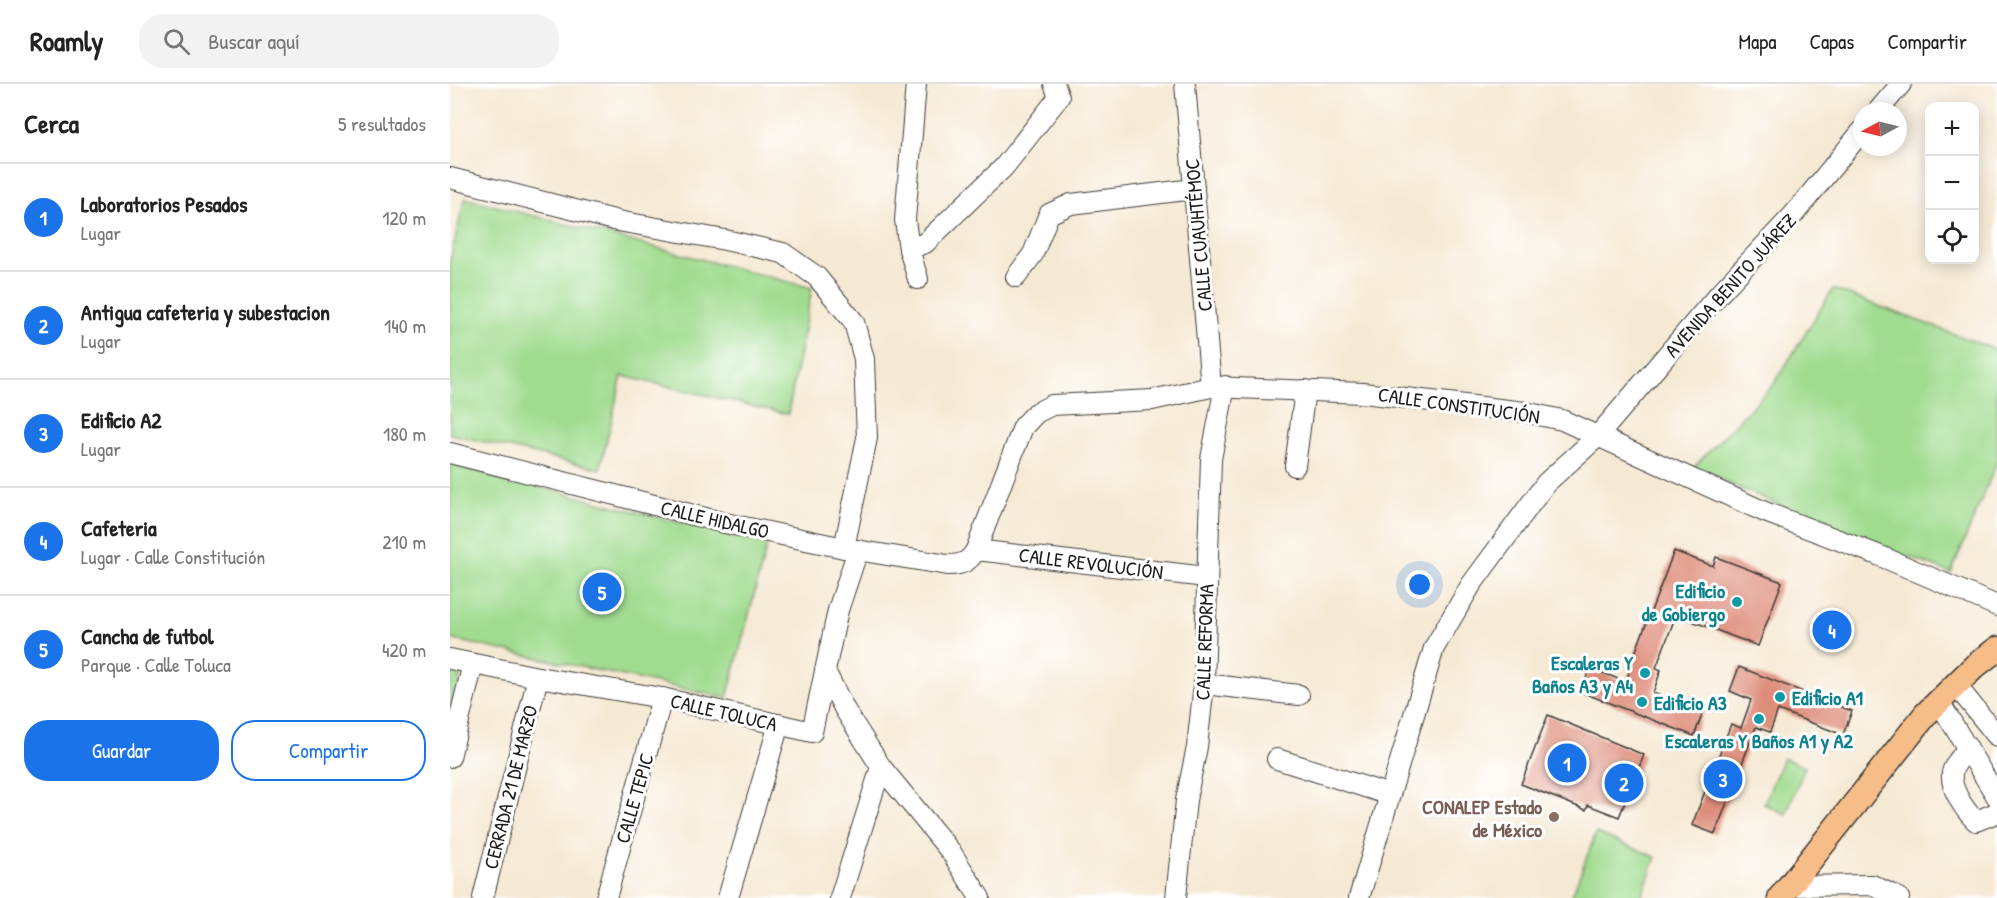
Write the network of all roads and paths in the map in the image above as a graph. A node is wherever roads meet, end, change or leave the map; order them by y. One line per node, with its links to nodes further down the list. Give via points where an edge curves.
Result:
1 (916, 84): 9 (street, via 904,220)
2 (1185, 84): 8 (street, CALLE CUAUHTÉMOC)
3 (1900, 84): 5 (street)
4 (1057, 90): 9 (street, via 1004,167 925,243)
5 (1885, 102)
6 (1853, 142): 14 (street, AVENIDA BENITO JUÁREZ)
7 (450, 178): 17 (street, CALLE TOLUCA, via 618,222 783,253 817,277 854,322 864,359 867,438)
8 (1194, 189): 10 (street, via 1071,204 1049,214 1033,254); 12 (street, CALLE CUAUHTÉMOC)
9 (909, 249): 11 (street)
10 (1016, 277)
11 (918, 279)
12 (1218, 386): 13 (street, CALLE CONSTITUCIÓN); 18 (street, CALLE CONSTITUCIÓN, via 1152,400 1052,405 1036,413 1023,427); 19 (street, CALLE REFORMA, via 1210,459)
13 (1305, 390): 14 (street, CALLE CONSTITUCIÓN, via 1525,412 1562,420); 16 (street)
14 (1597, 437): 20 (street, CALLE CONSTITUCIÓN, via 1765,512); 36 (street, AVENIDA BENITO JUÁREZ, via 1546,483 1471,585 1434,648)
15 (450, 453): 17 (street, CALLE HIDALGO, via 724,523)
16 (1295, 466)
17 (851, 549): 18 (street, CALLE HIDALGO, via 948,565 961,565); 24 (street, CALLE TOLUCA)
18 (976, 550): 19 (street, CALLE REVOLUCIÓN)
19 (1206, 577): 26 (street, CALLE REFORMA)
20 (1997, 606)
21 (1997, 649): 27 (main road)
22 (450, 659): 23 (street, CALLE TOLUCA)
23 (473, 664): 25 (street, CALLE TOLUCA); 33 (street)
24 (825, 671): 30 (street, CALLE TOLUCA, via 812,732); 35 (street)
25 (538, 677): 29 (street, CALLE TOLUCA); 42 (street, CERRADA 21 DE MARZO)
26 (1204, 684): 28 (street); 47 (street, CALLE REFORMA)
27 (1947, 692): 31 (street); 32 (street); 40 (main road)
28 (1299, 694)
29 (662, 698): 30 (street, CALLE TOLUCA); 43 (street, CALLE TEPIC)
30 (779, 724): 44 (street)
31 (1994, 727)
32 (1968, 748): 37 (street); 38 (street, via 1952,771 1952,785 1976,821)
33 (450, 757)
34 (1277, 759): 36 (street)
35 (881, 768): 45 (street); 46 (street, via 951,852)
36 (1390, 795): 48 (street, AVENIDA BENITO JUÁREZ)
37 (1997, 797)
38 (1997, 811)
39 (1850, 891): 41 (street); 49 (street, via 1872,885)
40 (1785, 892): 41 (street)
41 (1826, 892)
42 (483, 898)
43 (606, 898)
44 (728, 898)
45 (840, 898)
46 (980, 898)
47 (1176, 898)
48 (1359, 898)
49 (1899, 898)

